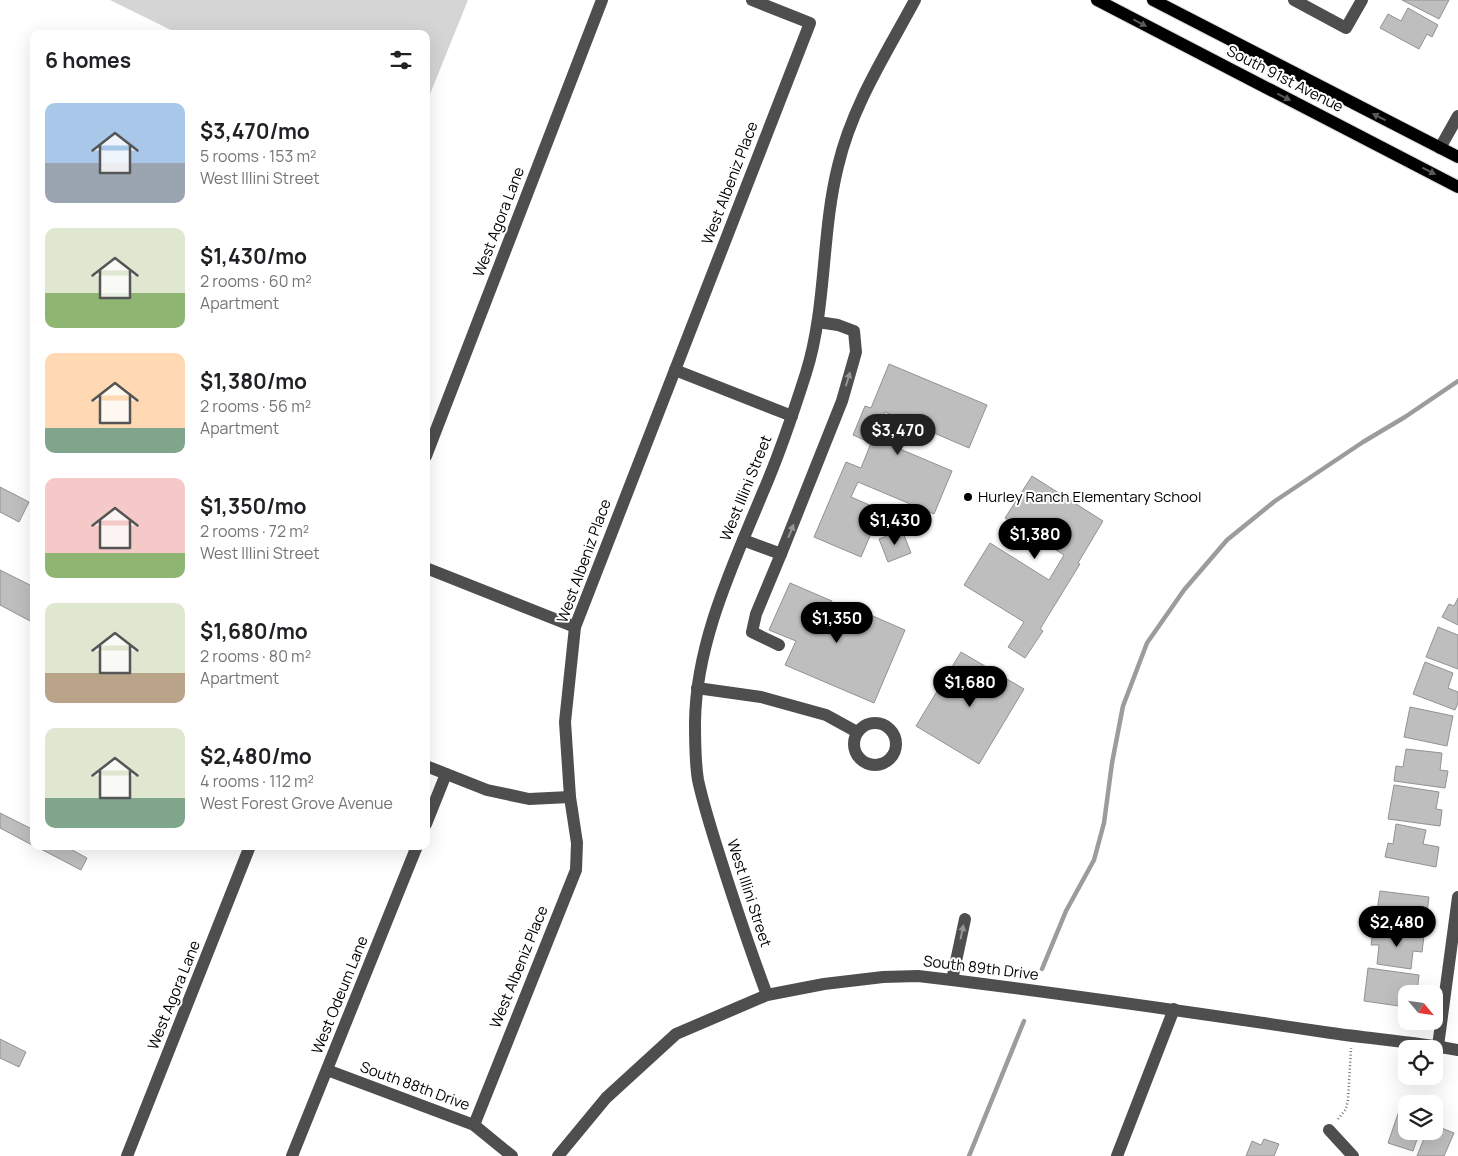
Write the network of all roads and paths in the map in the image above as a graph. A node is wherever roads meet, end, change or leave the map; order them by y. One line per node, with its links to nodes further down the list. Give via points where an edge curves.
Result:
1 (602, 0): 15 (street, West Agora Lane)
2 (752, 0): 13 (street, West Albeniz Place, via 810,23)
3 (915, 0): 12 (street, West Illini Street, via 858,105 838,166)
4 (1097, 0): 11 (main road, South 91st Avenue, one-way to 11)
5 (1153, 0): 9 (main road, South 91st Avenue, one-way to 5)
6 (1294, 0): 7 (street, via 1346,28)
7 (1362, 0)
8 (1458, 116): 9 (street)
9 (1440, 148): 10 (main road, South 91st Avenue)
10 (1458, 157)
11 (1458, 186)
12 (818, 322): 14 (street, West Illini Street); 17 (street, one-way to 12, via 842,401 856,352 854,331)
13 (675, 370): 14 (street); 19 (street, West Albeniz Place)
14 (792, 416): 16 (street, West Illini Street)
15 (430, 446)
16 (743, 540): 17 (street); 21 (street, West Illini Street, via 716,612)
17 (781, 554): 20 (street, via 756,614 752,632)
18 (430, 570): 19 (street)
19 (575, 626): 25 (street, West Albeniz Place, via 565,722)
20 (779, 646)
21 (697, 688): 22 (street, via 761,697 826,715); 33 (street, West Illini Street, via 698,778 714,839)
22 (857, 732)
23 (430, 768): 24 (street)
24 (446, 774): 25 (street, via 487,790 529,799); 26 (street)
25 (570, 797): 41 (street, West Albeniz Place, via 577,843 576,870)
26 (430, 814)
27 (248, 850): 43 (street, West Agora Lane)
28 (415, 850): 40 (street, West Odeum Lane)
29 (1458, 897): 31 (street)
30 (965, 919): 32 (street, one-way to 30)
31 (1456, 923): 36 (street)
32 (952, 980): 33 (street, South 89th Drive, via 884,977); 34 (street, South 89th Drive)
33 (767, 995): 46 (street, South 89th Drive, via 676,1034 606,1098)
34 (1174, 1009): 35 (street, South 89th Drive); 47 (street)
35 (1352, 1036): 37 (street, South 89th Drive); 42 (path, via 1346,1109)
36 (1439, 1040)
37 (1398, 1041)
38 (1443, 1047): 39 (street, South 89th Drive)
39 (1458, 1050)
40 (327, 1070): 41 (street, South 88th Drive); 44 (street, West Odeum Lane)
41 (474, 1125): 45 (street, South 88th Drive)
42 (1328, 1130): 48 (street)
43 (127, 1156)
44 (292, 1156)
45 (512, 1156)
46 (558, 1156)
47 (1117, 1156)
48 (1353, 1156)

